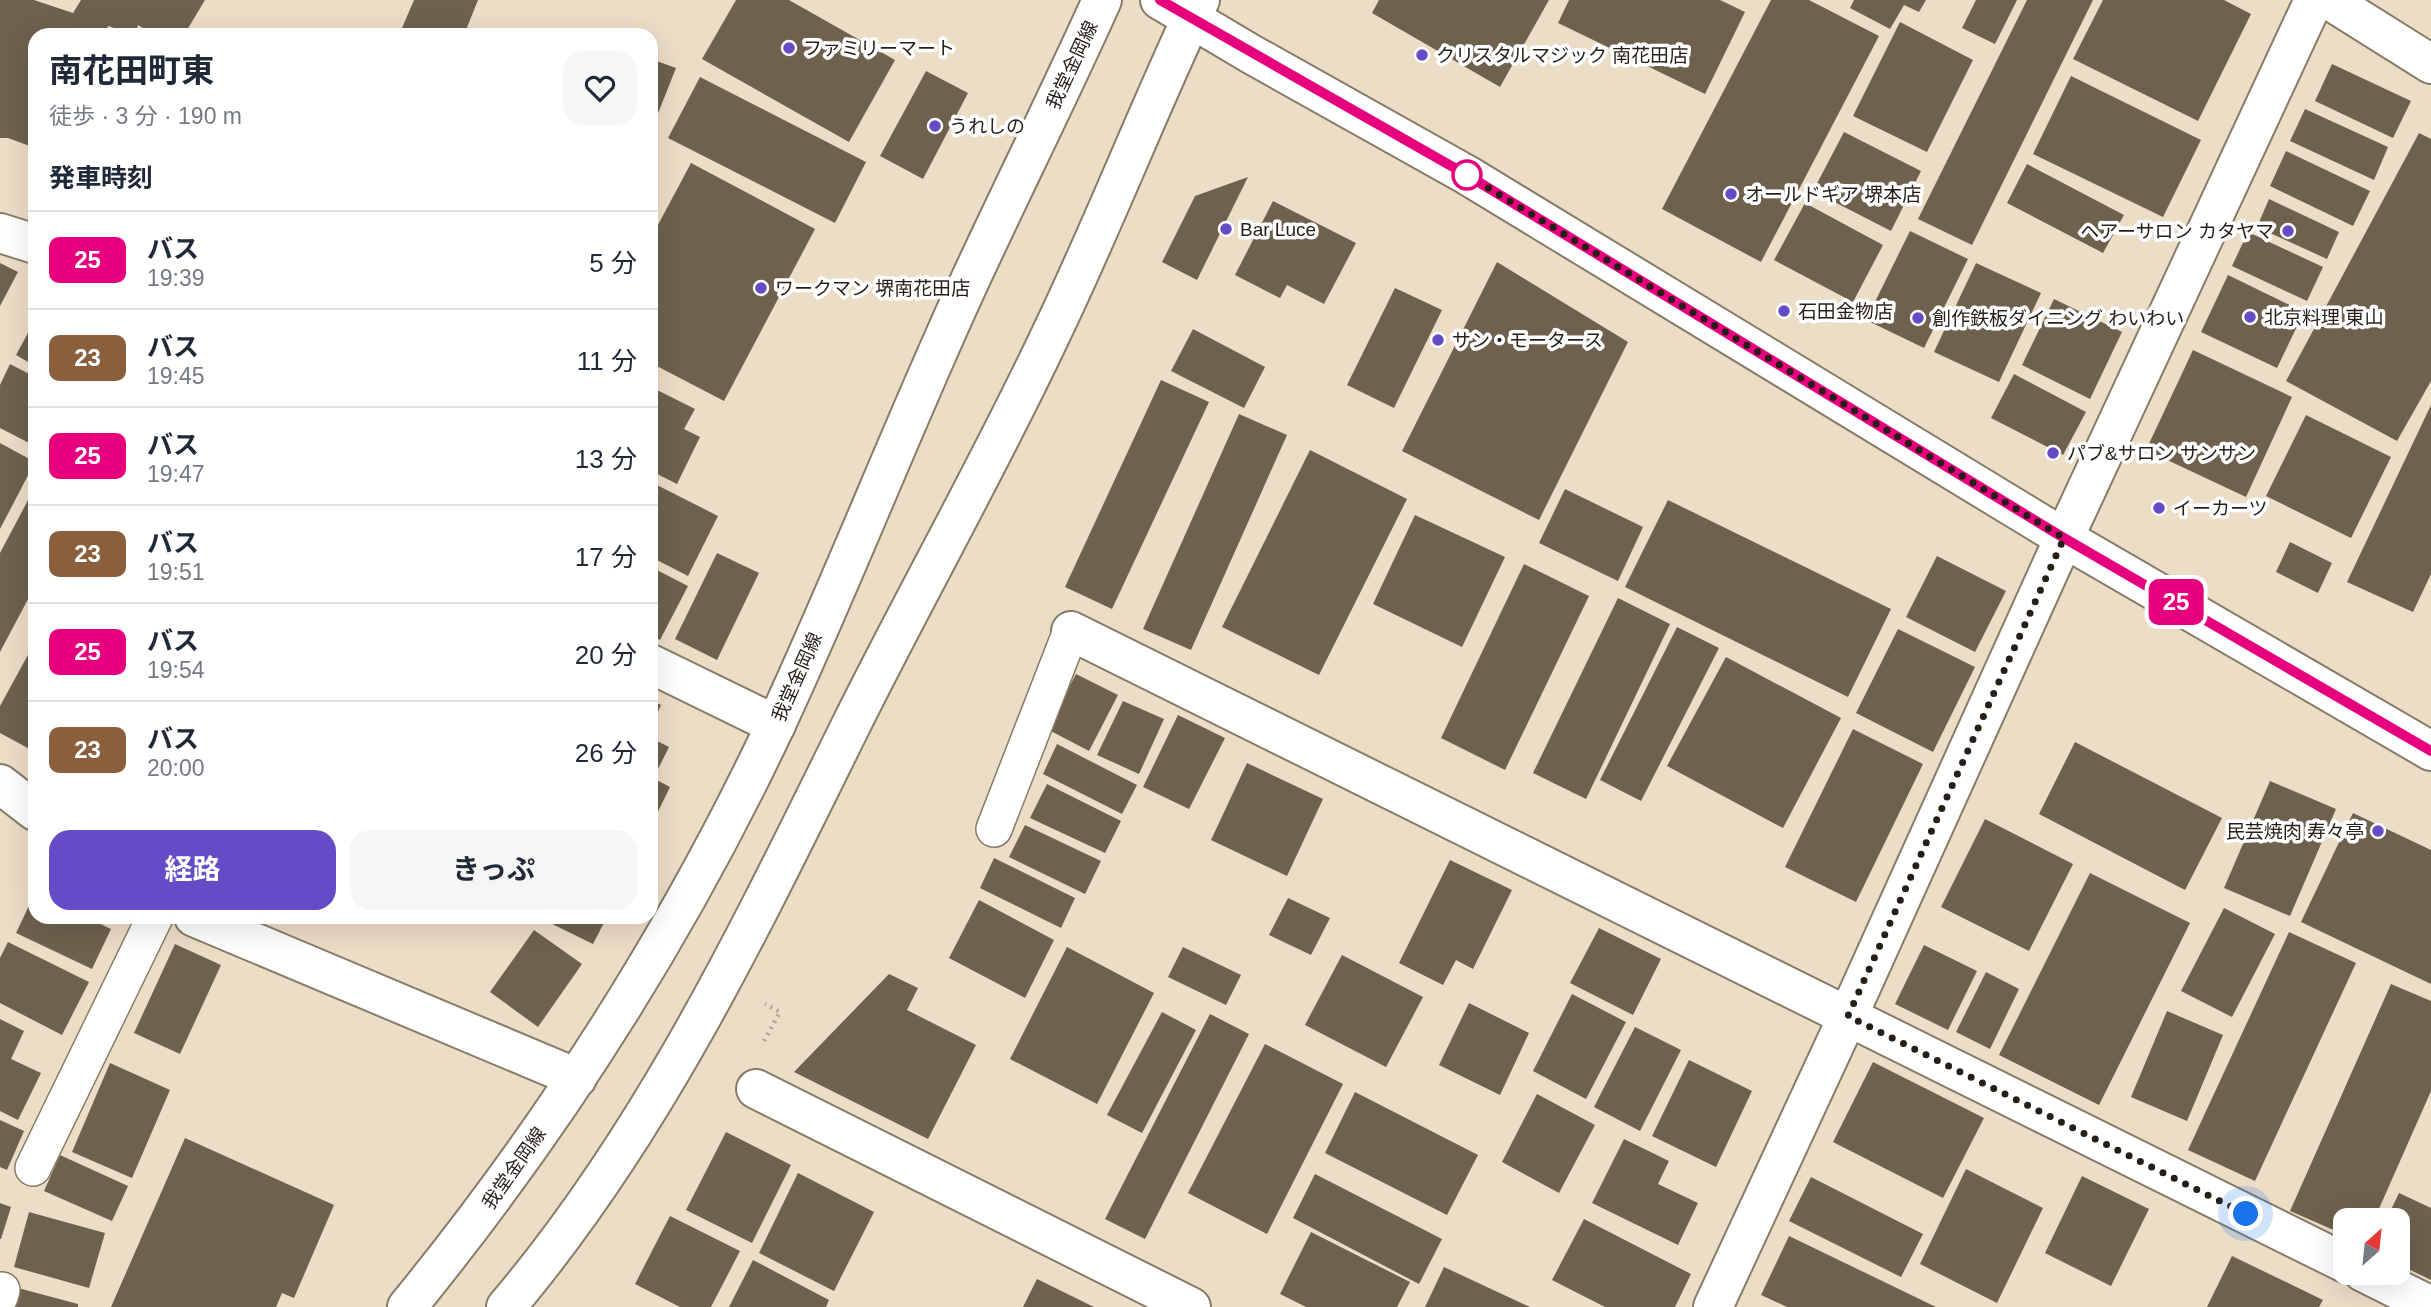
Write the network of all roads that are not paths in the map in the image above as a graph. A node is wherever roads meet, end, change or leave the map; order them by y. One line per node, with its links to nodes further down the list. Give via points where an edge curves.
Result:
1 (1102, 0): 11 (main road, 我堂金岡線, via 965,292)
2 (2314, 0): 8 (main road)
3 (2329, 0): 5 (main road)
4 (1184, 6): 8 (main road); 26 (main road, via 1051,334 740,948 649,1111)
5 (2431, 64)
6 (0, 233): 7 (main road)
7 (28, 242)
8 (2064, 538): 12 (main road); 18 (main road)
9 (1071, 631): 15 (lane); 18 (main road)
10 (658, 667): 11 (main road)
11 (776, 725): 19 (main road, 我堂金岡線, via 676,917)
12 (2431, 751)
13 (0, 784): 14 (main road)
14 (28, 806)
15 (993, 830)
16 (152, 924): 21 (lane)
17 (211, 924): 19 (main road)
18 (1848, 1016): 22 (main road); 28 (main road)
19 (578, 1078): 25 (main road, 我堂金岡線, via 472,1227)
20 (756, 1090): 27 (main road)
21 (33, 1168)
22 (2333, 1257)
23 (2389, 1285): 24 (main road)
24 (2431, 1306)
25 (407, 1307)
26 (506, 1307)
27 (1191, 1307)
28 (1713, 1307)

